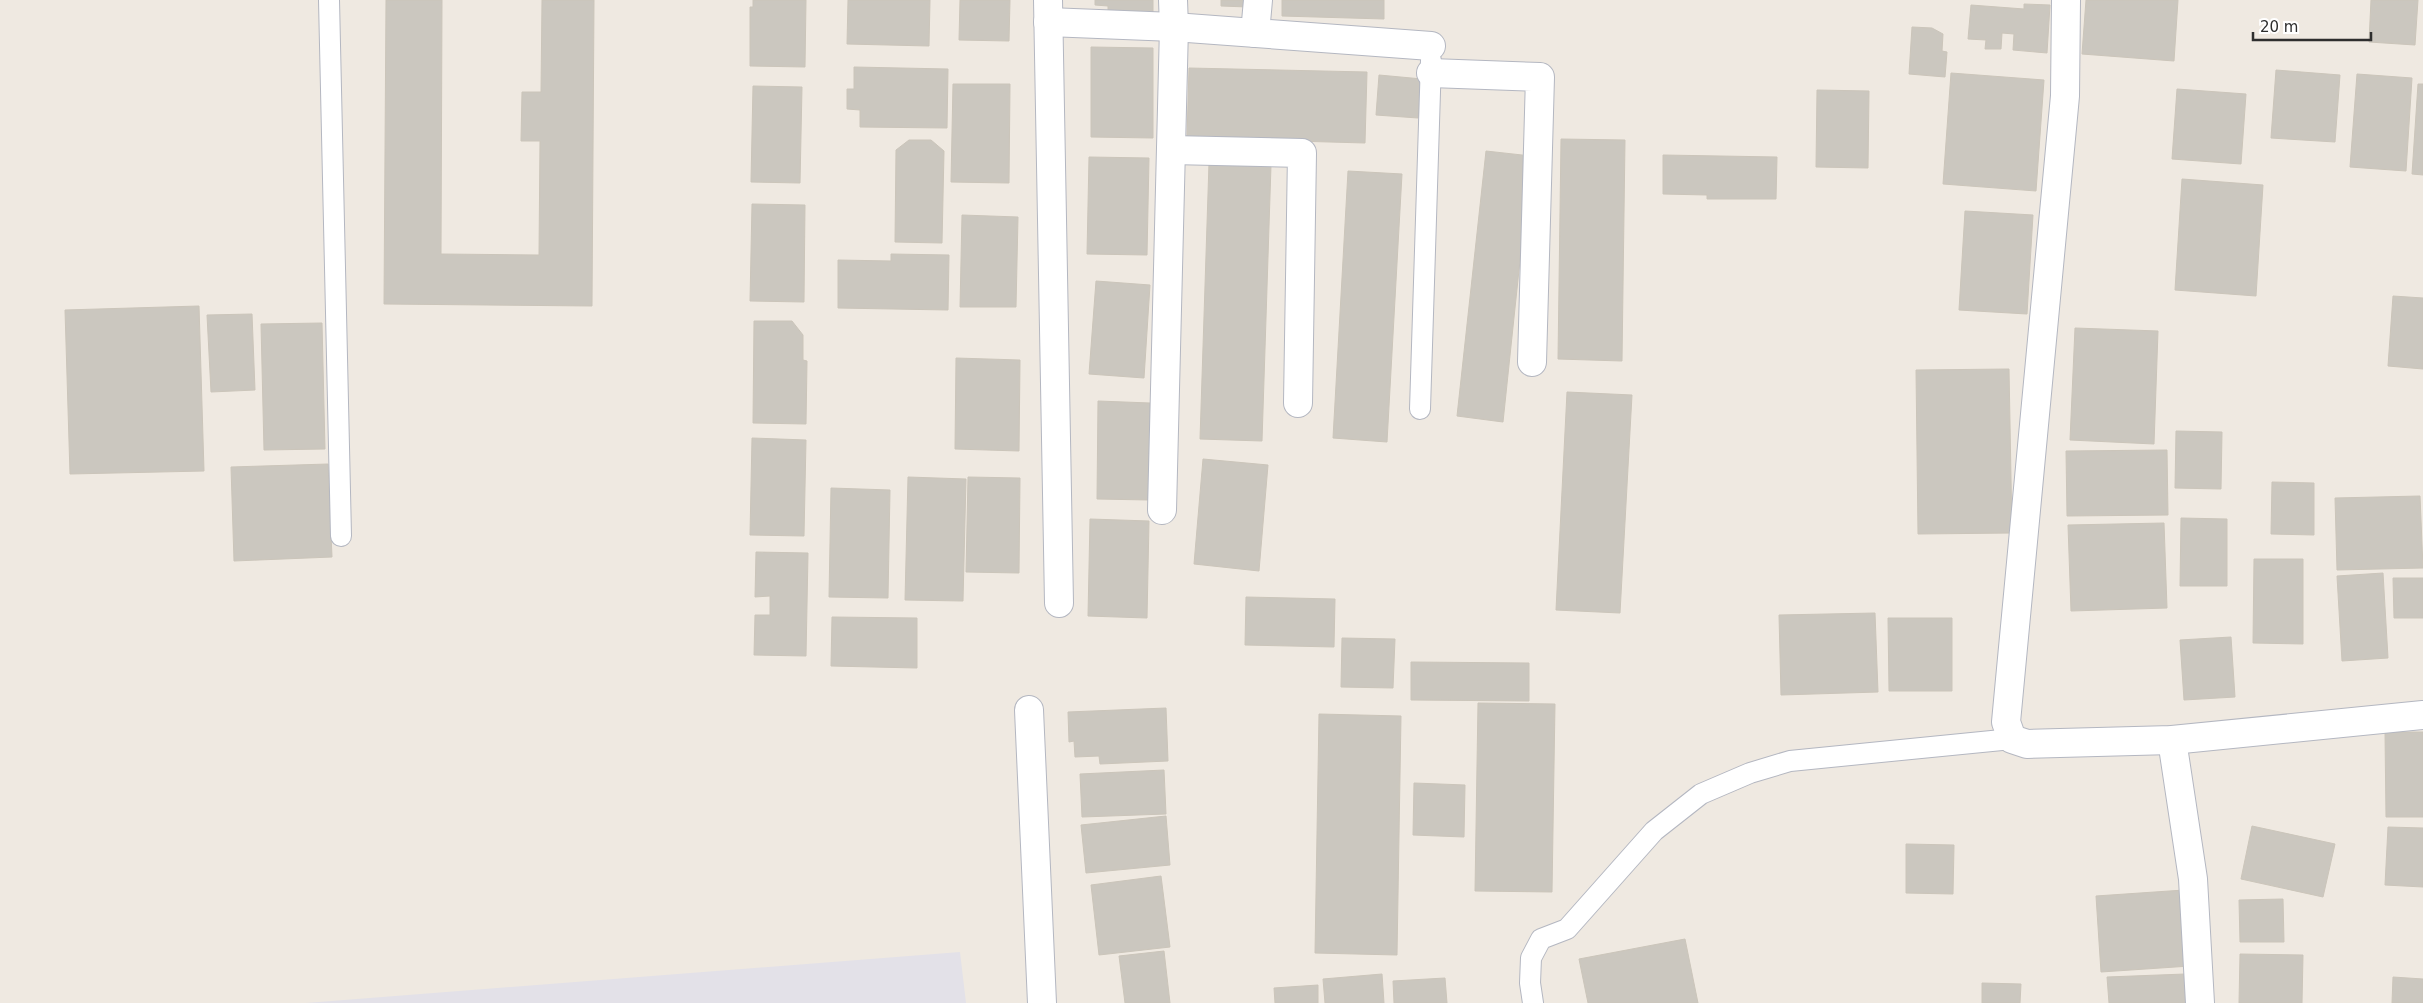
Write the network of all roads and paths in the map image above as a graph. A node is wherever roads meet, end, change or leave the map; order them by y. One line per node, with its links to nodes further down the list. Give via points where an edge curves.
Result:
1 (329, 0): 15 (lane)
2 (1172, 0): 6 (street)
3 (1258, 0): 7 (street)
4 (2066, 0): 19 (street, via 2064,106 2006,722)
5 (1048, 11): 6 (street); 16 (street)
6 (1174, 27): 7 (street); 10 (street)
7 (1255, 33): 8 (street)
8 (1431, 46): 9 (lane)
9 (1431, 74): 11 (street, via 1540,77); 13 (lane)
10 (1171, 150): 12 (street, via 1302,153); 14 (street)
11 (1532, 362)
12 (1298, 404)
13 (1420, 409)
14 (1162, 510)
15 (341, 536)
16 (1059, 603)
17 (1029, 710): 21 (street)
18 (2423, 715): 20 (street)
19 (2012, 739): 20 (street, via 2027,744); 22 (lane, via 1790,761 1750,773 1701,794 1654,831 1567,929 1541,940 1531,958)
20 (2172, 740): 23 (street, via 2193,879)
21 (1042, 1003)
22 (1533, 1003)
23 (2200, 1003)

